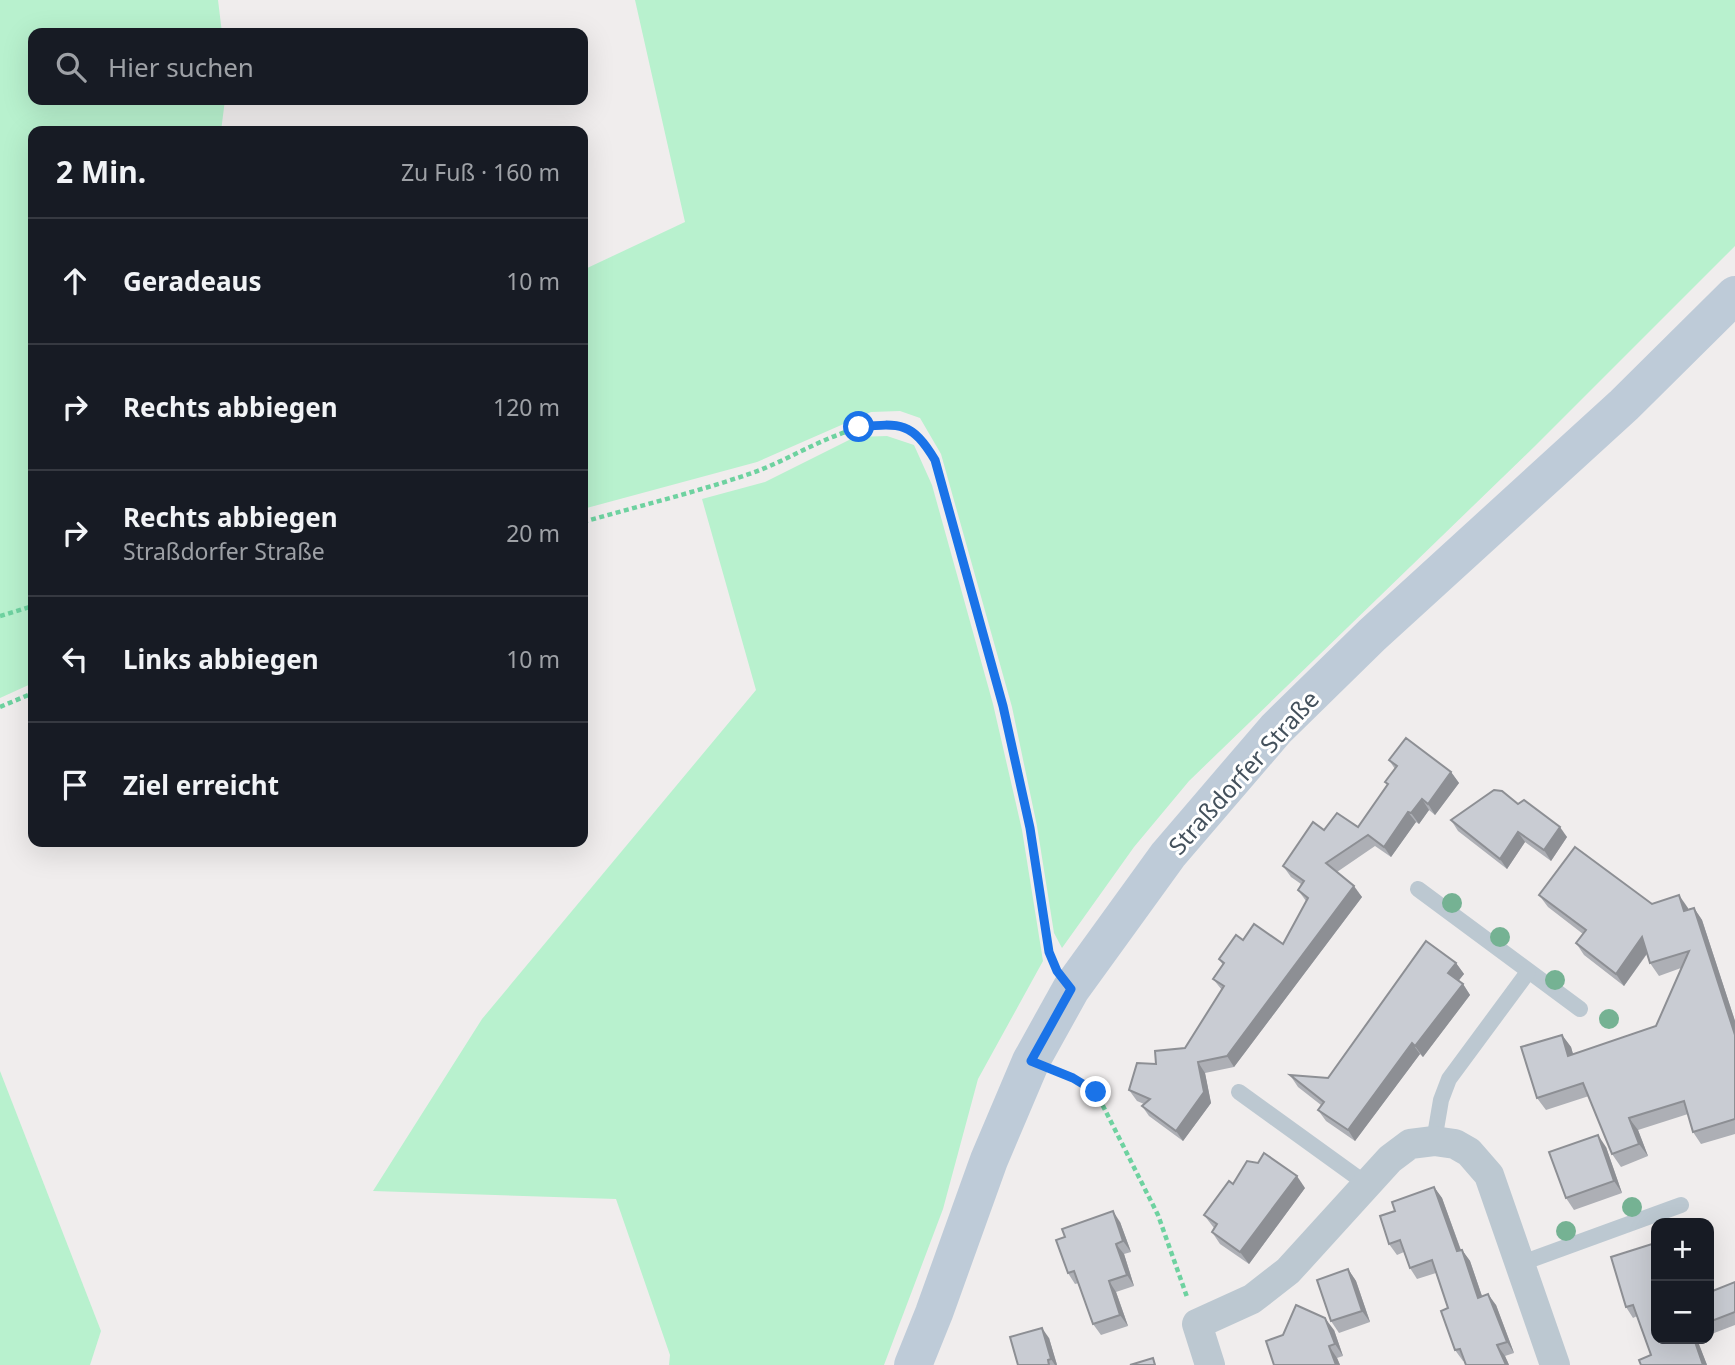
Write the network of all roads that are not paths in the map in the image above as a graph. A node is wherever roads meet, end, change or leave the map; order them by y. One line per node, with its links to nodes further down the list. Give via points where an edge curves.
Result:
1 (1735, 295): 10 (street, Straßdorfer Straße, via 1624,405 1276,729 1168,855 1071,989 1031,1061)
2 (1418, 889): 3 (lane)
3 (1528, 972): 4 (lane); 6 (lane, via 1449,1079)
4 (1580, 1009)
5 (1239, 1092): 7 (lane)
6 (1434, 1140): 7 (street, via 1410,1144); 9 (street, via 1469,1152 1489,1175)
7 (1365, 1183): 11 (street, via 1287,1271 1252,1299 1197,1324)
8 (1681, 1205): 9 (lane)
9 (1519, 1264): 12 (street)
10 (913, 1365)
11 (1210, 1365)
12 (1555, 1365)

